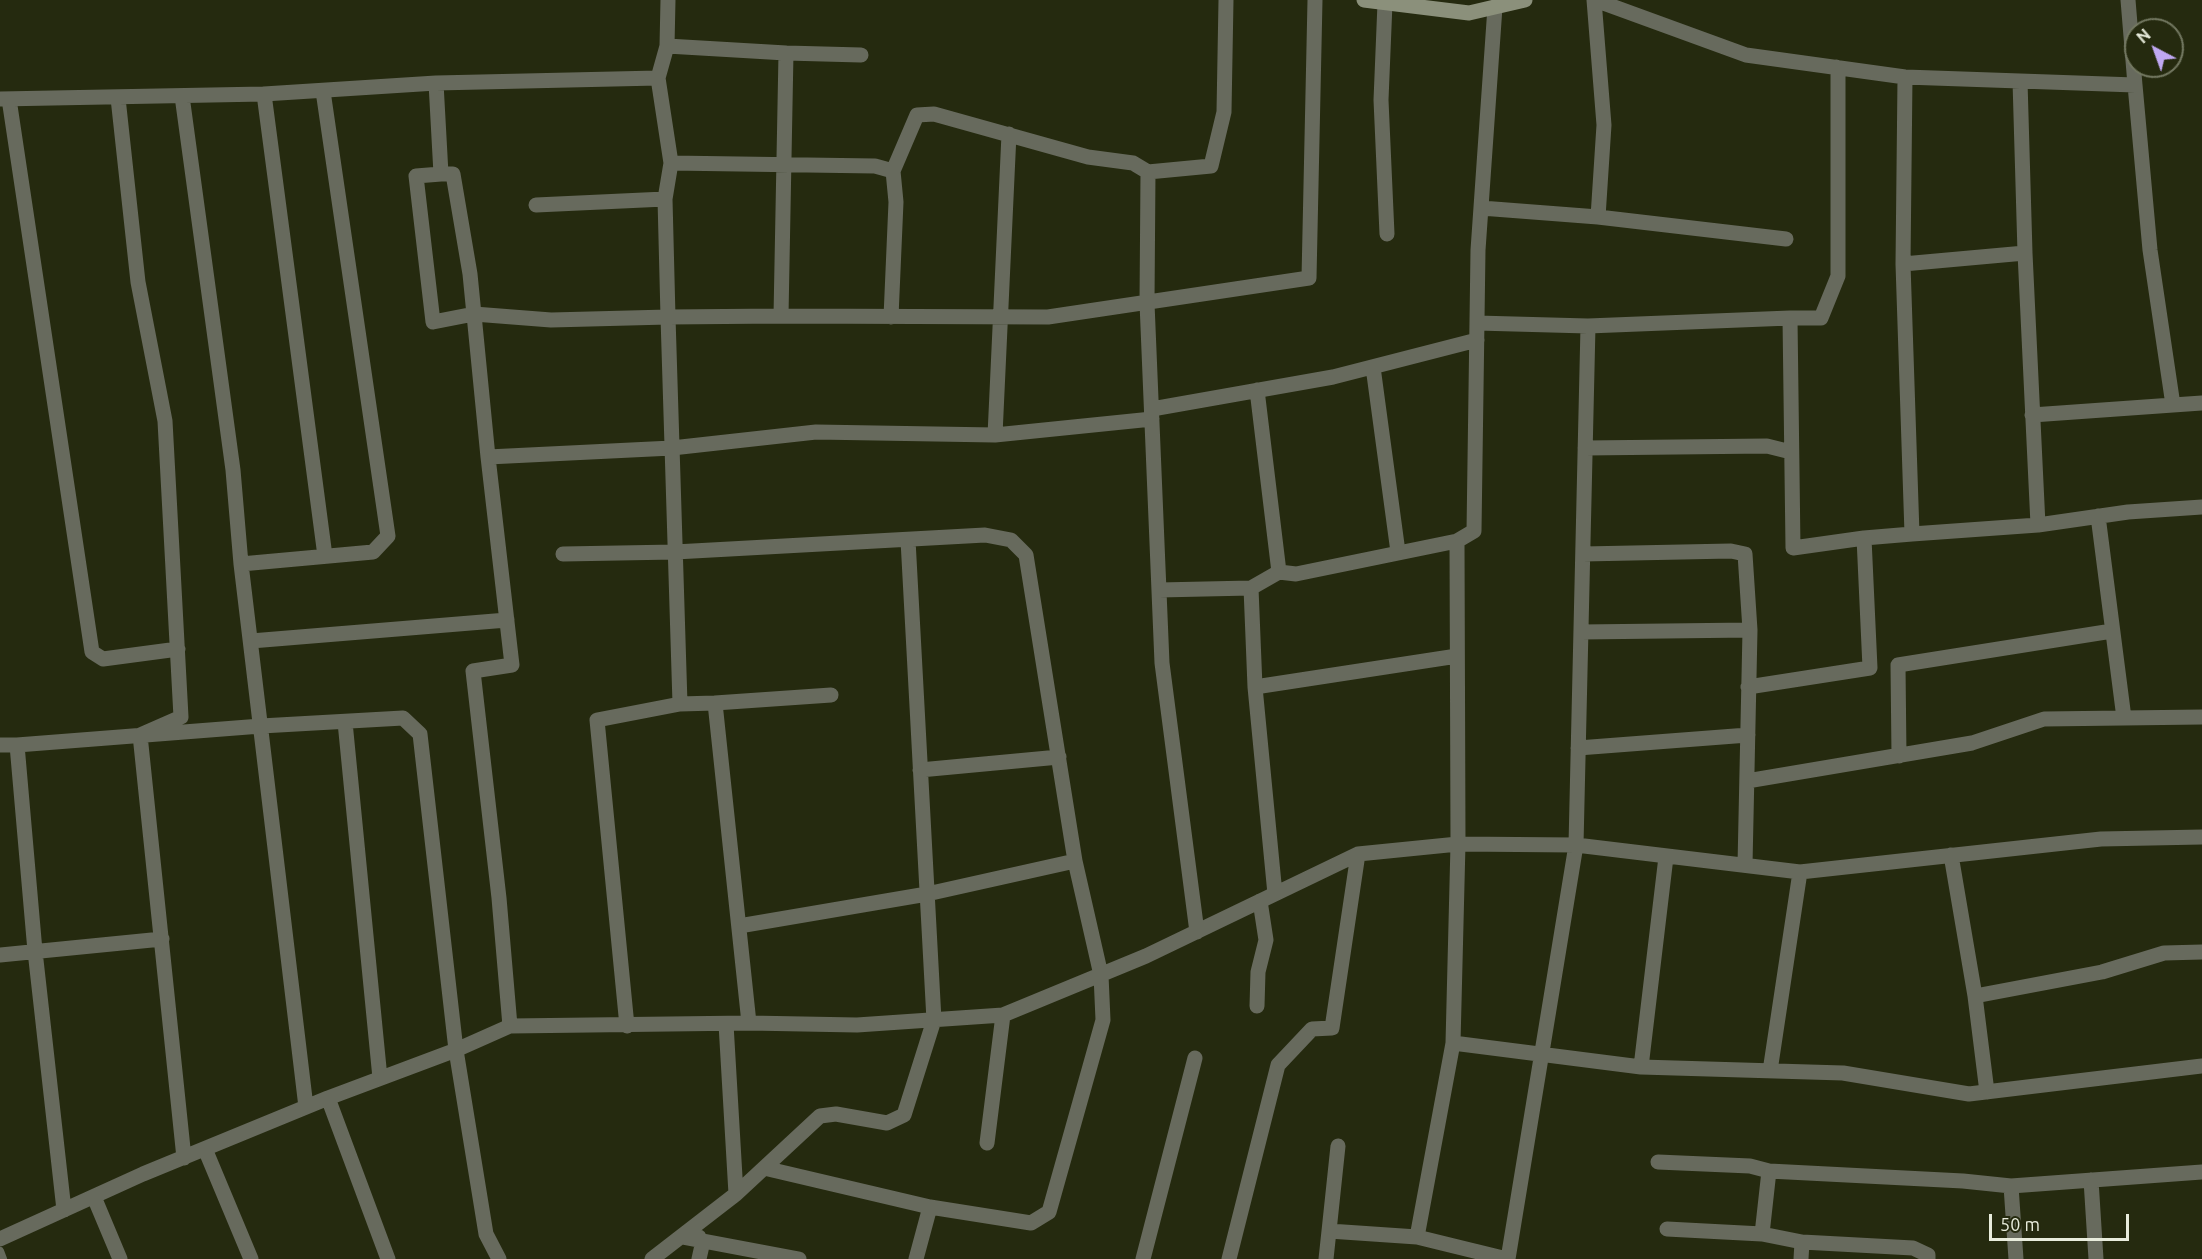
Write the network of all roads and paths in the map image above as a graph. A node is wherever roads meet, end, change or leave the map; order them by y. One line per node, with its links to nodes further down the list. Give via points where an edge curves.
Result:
1 (668, 0): 10 (street)
2 (1226, 0): 28 (street, via 1224,112 1211,166)
3 (1315, 0): 38 (street, via 1310,278)
4 (1364, 0): 8 (street)
5 (1525, 0): 9 (street)
6 (1595, 0): 13 (street, via 1746,55); 33 (street, via 1604,125)
7 (2128, 0): 18 (street)
8 (1385, 3): 9 (street, via 1469,14); 34 (street, via 1381,100)
9 (1495, 7): 32 (street)
10 (667, 46): 11 (street); 15 (street)
11 (786, 53): 12 (street); 26 (street)
12 (861, 54)
13 (1836, 67): 14 (street); 44 (street, via 1838,276 1821,318)
14 (1905, 77): 16 (street); 37 (street)
15 (658, 78): 17 (street); 25 (street)
16 (2020, 81): 18 (street); 36 (street)
17 (436, 83): 19 (street); 29 (street)
18 (2135, 85): 51 (street, via 2150,250)
19 (322, 91): 20 (street); 70 (street, via 388,536 374,552)
20 (264, 94): 21 (street); 70 (street)
21 (182, 96): 22 (street); 71 (street, via 233,470)
22 (118, 98): 23 (street); 80 (street, via 138,282 165,421)
23 (4, 99): 80 (street, via 92,652 103,659)
24 (1009, 134): 27 (street, via 934,114 917,115); 28 (street, via 1088,157 1133,164); 43 (street)
25 (671, 163): 26 (street); 30 (street)
26 (784, 164): 27 (street, via 875,166); 40 (street)
27 (893, 171): 42 (street, via 896,202)
28 (1148, 172): 38 (street)
29 (441, 174): 39 (street, via 453,174); 39 (street, via 416,176 433,322)
30 (665, 199): 31 (street); 41 (street)
31 (536, 205)
32 (1481, 208): 33 (street); 45 (street)
33 (1598, 217): 35 (street)
34 (1387, 234)
35 (1786, 239)
36 (2025, 253): 37 (street); 53 (street)
37 (1903, 264): 62 (street)
38 (1147, 303): 43 (street, via 1048,317); 52 (street)
39 (474, 314): 41 (street, via 551,320); 58 (street)
40 (782, 316): 41 (street); 42 (street)
41 (668, 317): 55 (street)
42 (891, 317): 43 (street)
43 (1000, 317): 54 (street)
44 (1790, 318): 46 (street); 57 (street)
45 (1477, 322): 46 (street); 47 (street)
46 (1588, 326): 56 (street)
47 (1477, 340): 48 (street); 65 (street, via 1474,531)
48 (1373, 367): 49 (street); 67 (street)
49 (1257, 390): 52 (street); 72 (street)
50 (2202, 403): 51 (street)
51 (2173, 405): 53 (street)
52 (1152, 414): 54 (street); 74 (street)
53 (2032, 415): 61 (street)
54 (995, 435): 55 (street, via 816,432)
55 (672, 448): 58 (street); 66 (street)
56 (1585, 448): 57 (street, via 1767,446); 69 (street)
57 (1791, 452): 63 (street, via 1793,548)
58 (488, 457): 75 (street)
59 (2202, 507): 60 (street)
60 (2097, 516): 61 (street); 77 (street)
61 (2037, 525): 62 (street)
62 (1912, 534): 63 (street)
63 (1864, 538): 83 (street)
64 (908, 540): 66 (street); 99 (street, via 985,535 1011,540 1026,555); 100 (street)
65 (1457, 541): 67 (street); 81 (street)
66 (675, 552): 68 (street); 88 (street)
67 (1398, 552): 72 (street, via 1296,574)
68 (563, 554)
69 (1582, 554): 76 (street, via 1745,554); 78 (street)
70 (325, 556): 71 (street)
71 (241, 564): 79 (street)
72 (1279, 572): 73 (street)
73 (1251, 588): 74 (street); 84 (street)
74 (1159, 590): 115 (street, via 1162,663)
75 (507, 620): 79 (street); 127 (street, via 512,665 474,671)
76 (1750, 630): 78 (street); 85 (street)
77 (2112, 631): 82 (street); 90 (street)
78 (1581, 632): 97 (street)
79 (250, 641): 92 (street)
80 (178, 649): 93 (street, via 181,717)
81 (1457, 656): 84 (street); 103 (street)
82 (1898, 665): 83 (street); 98 (street)
83 (1870, 668): 85 (street)
84 (1255, 687): 112 (street)
85 (1748, 687): 94 (street)
86 (831, 695): 87 (street)
87 (716, 703): 88 (street); 114 (street)
88 (680, 704): 128 (street, via 597,720)
89 (2202, 717): 90 (street)
90 (2124, 718): 98 (street, via 2044,719 1972,743)
91 (345, 722): 92 (street); 130 (street, via 403,718 420,734); 136 (street)
92 (261, 726): 93 (street); 139 (street)
93 (140, 735): 96 (street); 116 (street)
94 (1748, 735): 97 (street); 101 (street)
95 (0, 745): 96 (street)
96 (17, 745): 117 (street)
97 (1578, 748): 104 (street)
98 (1899, 756): 101 (street)
99 (1059, 757): 100 (street); 108 (street)
100 (920, 770): 111 (street)
101 (1747, 781): 109 (street)
102 (2202, 837): 106 (street, via 2101,839)
103 (1458, 843): 104 (street); 105 (street); 129 (street)
104 (1576, 845): 107 (street); 131 (street)
105 (1358, 854): 112 (street); 174 (street, via 1332,1028 1312,1029 1278,1065)
106 (1951, 855): 110 (street); 121 (street)
107 (1666, 857): 109 (street); 134 (street)
108 (1075, 861): 111 (street); 120 (street)
109 (1745, 865): 110 (street)
110 (1800, 872): 135 (street)
111 (927, 894): 114 (street); 124 (street)
112 (1275, 894): 113 (street)
113 (1260, 901): 115 (street); 122 (street, via 1266,940 1258,972)
114 (739, 926): 125 (street)
115 (1197, 932): 120 (street)
116 (162, 939): 117 (street); 143 (street)
117 (34, 951): 119 (street); 153 (street)
118 (2202, 952): 121 (street, via 2164,953 2102,972)
119 (0, 955)
120 (1101, 975): 123 (street); 152 (street, via 1103,1020 1049,1212 1031,1223)
121 (1975, 996): 137 (street)
122 (1257, 1006)
123 (1004, 1015): 124 (street); 140 (street)
124 (934, 1020): 125 (street, via 857,1025); 145 (street, via 904,1114 887,1123 836,1114 820,1116)
125 (749, 1023): 126 (street)
126 (726, 1024): 128 (street); 150 (street)
127 (510, 1026): 128 (street); 130 (street)
128 (627, 1026)
129 (1453, 1043): 131 (street); 159 (street)
130 (456, 1050): 136 (street); 168 (street, via 486,1234)
131 (1541, 1054): 134 (street); 176 (street)
132 (1195, 1058): 173 (street)
133 (2202, 1065): 137 (street)
134 (1641, 1067): 135 (street)
135 (1770, 1071): 137 (street, via 1843,1073 1969,1094)
136 (380, 1078): 138 (street)
137 (1987, 1092)
138 (328, 1098): 139 (street); 167 (street)
139 (306, 1107): 142 (street)
140 (987, 1143)
141 (1338, 1146): 156 (street)
142 (205, 1149): 143 (street); 166 (street)
143 (184, 1158): 151 (street)
144 (1658, 1162): 146 (street, via 1750,1166)
145 (764, 1168): 150 (street); 152 (street)
146 (1769, 1171): 149 (street); 157 (street)
147 (2202, 1172): 148 (street)
148 (2091, 1180): 149 (street); 180 (street)
149 (2012, 1186): 179 (street)
150 (736, 1194): 154 (street)
151 (94, 1197): 153 (street); 165 (street)
152 (930, 1207): 172 (street)
153 (64, 1210): 160 (street)
154 (703, 1220): 158 (street); 161 (street, via 698,1239)
155 (1667, 1229): 157 (street)
156 (1329, 1231): 159 (street); 175 (street)
157 (1762, 1234): 162 (street)
158 (682, 1237): 161 (street); 169 (street)
159 (1417, 1237): 176 (street)
160 (0, 1239)
161 (703, 1240): 170 (street); 171 (street)
162 (1803, 1242): 177 (street); 178 (street, via 1914,1248 1928,1255)
163 (0, 1251): 164 (lane)
164 (3, 1259)
165 (120, 1259)
166 (251, 1259)
167 (388, 1259)
168 (499, 1259)
169 (652, 1259)
170 (699, 1259)
171 (799, 1259)
172 (916, 1259)
173 (1143, 1259)
174 (1229, 1259)
175 (1326, 1259)
176 (1507, 1259)
177 (1801, 1259)
178 (1928, 1259)
179 (2016, 1259)
180 (2096, 1259)

